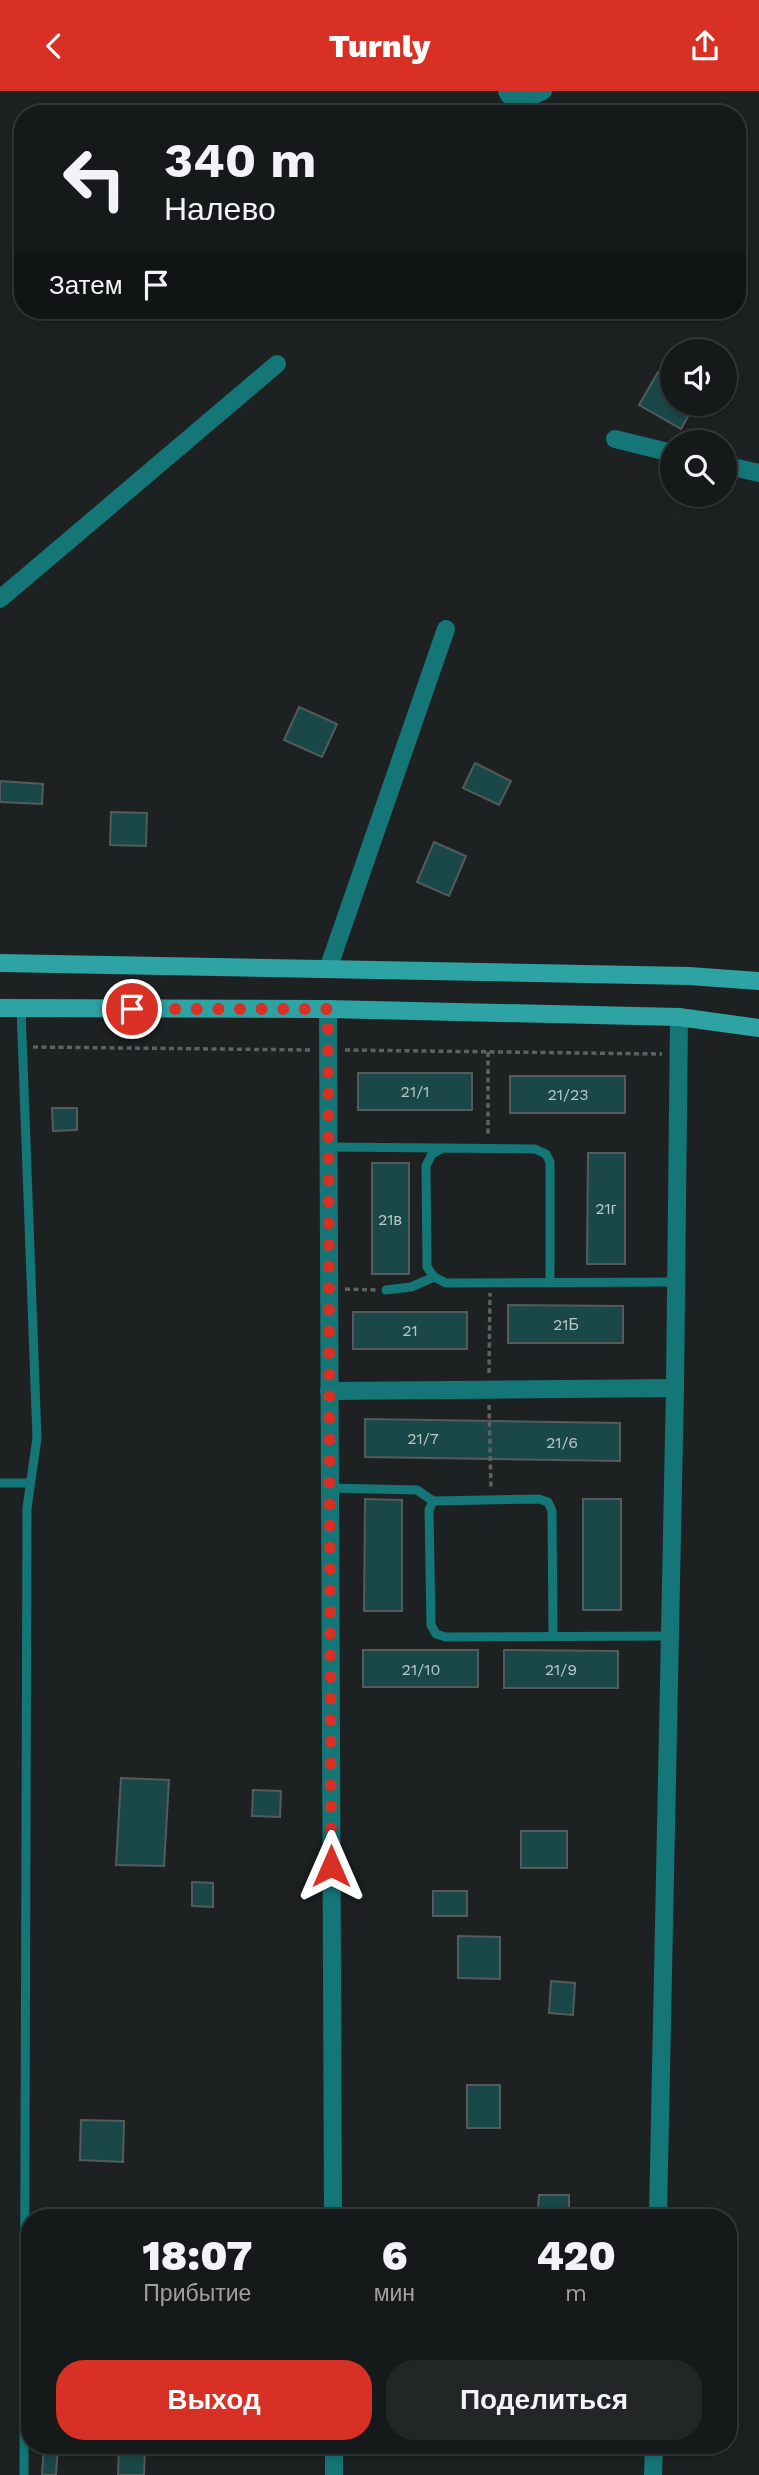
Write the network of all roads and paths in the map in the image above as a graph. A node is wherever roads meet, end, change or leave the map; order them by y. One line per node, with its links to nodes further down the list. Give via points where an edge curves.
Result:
1 (507, 91): 2 (street, via 525,99)
2 (543, 91)
3 (277, 364): 8 (street)
4 (615, 439): 5 (street)
5 (660, 450)
6 (737, 468): 7 (street)
7 (759, 473)
8 (0, 599)
9 (446, 629): 11 (street)
10 (0, 963): 11 (street)
11 (328, 969): 12 (street)
12 (759, 981)
13 (0, 1008): 14 (street)
14 (21, 1009): 15 (street); 18 (lane)
15 (328, 1009): 16 (street); 19 (street)
16 (679, 1017): 17 (street); 21 (street)
17 (759, 1028)
18 (22, 1047): 19 (path); 33 (lane, via 37,1438)
19 (328, 1050): 20 (path); 22 (street)
20 (488, 1052): 21 (path); 24 (path)
21 (678, 1054): 26 (street)
22 (328, 1146): 23 (lane); 28 (street)
23 (443, 1148): 24 (lane); 25 (lane, via 432,1154 426,1167 427,1267)
24 (488, 1149): 27 (lane, via 535,1149 551,1162)
25 (434, 1277): 27 (lane, via 446,1283); 29 (lane, via 411,1287)
26 (677, 1282): 27 (lane); 30 (street)
27 (550, 1283)
28 (329, 1288): 29 (path); 31 (street)
29 (386, 1290)
30 (675, 1388): 31 (street); 37 (street)
31 (329, 1391): 34 (street)
32 (0, 1483): 33 (lane)
33 (30, 1483): 38 (lane, via 26,1522)
34 (330, 1488): 35 (lane, via 417,1490); 39 (street)
35 (433, 1501): 36 (lane, via 548,1502 552,1511); 36 (lane, via 429,1510 431,1625 436,1633 446,1637)
36 (553, 1636): 37 (lane)
37 (670, 1636): 40 (street)
38 (25, 2209)
39 (333, 2209)
40 (658, 2209)
41 (24, 2454): 44 (lane)
42 (334, 2454): 45 (street)
43 (654, 2454): 46 (street)
44 (24, 2475)
45 (334, 2475)
46 (653, 2475)

